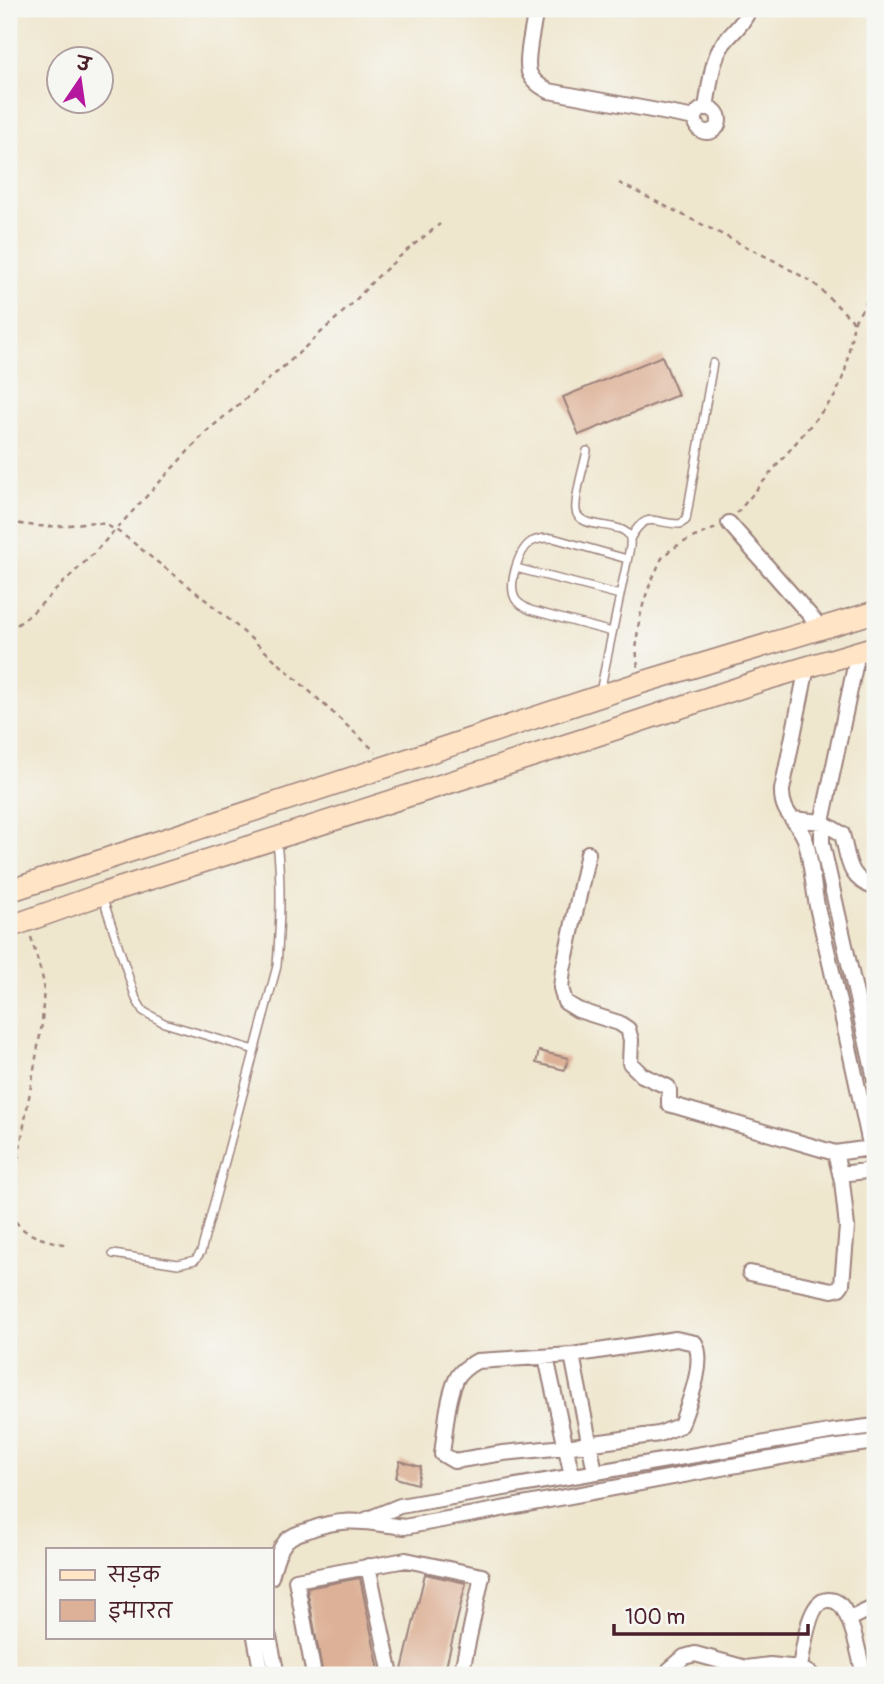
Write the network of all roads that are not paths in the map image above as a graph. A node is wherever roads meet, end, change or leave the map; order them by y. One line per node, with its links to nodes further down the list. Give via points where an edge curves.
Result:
1 (536, 9): 4 (street, via 528,59 529,72 542,88)
2 (749, 9): 3 (street, via 722,45)
3 (706, 107): 4 (street); 4 (street, via 719,116 713,130 702,131)
4 (695, 118)
5 (713, 363): 8 (lane, via 686,520 673,524 646,521)
6 (587, 450): 8 (lane, via 576,513 586,521 622,530)
7 (729, 523): 13 (street)
8 (630, 539): 9 (lane)
9 (627, 559): 10 (lane, via 541,538 525,548); 11 (lane)
10 (516, 568): 11 (lane); 14 (lane, via 513,589 522,606)
11 (620, 595): 14 (lane)
12 (875, 612): 13 (street)
13 (822, 629): 17 (street)
14 (612, 632): 17 (lane)
15 (867, 649): 16 (street); 21 (street)
16 (807, 667): 19 (street); 20 (street, via 782,790 784,808)
17 (599, 696): 18 (street)
18 (566, 707): 19 (street); 25 (street)
19 (579, 741): 22 (street)
20 (792, 819): 21 (street); 30 (street, via 806,844)
21 (822, 822): 24 (street, via 842,834 857,879); 29 (street, via 822,844)
22 (276, 838): 26 (street); 28 (lane, via 281,875 277,966)
23 (588, 853): 31 (street, via 561,988 565,1002 628,1030 631,1063 642,1075 668,1087 669,1104)
24 (875, 888)
25 (9, 891)
26 (102, 894): 27 (street); 28 (lane, via 143,1012 164,1023)
27 (18, 923)
28 (255, 1050): 34 (lane, via 195,1260 178,1264)
29 (875, 1079)
30 (871, 1148): 31 (street); 32 (street)
31 (835, 1153): 33 (street)
32 (875, 1169): 33 (street)
33 (840, 1174): 35 (street, via 847,1227 839,1289)
34 (113, 1254)
35 (750, 1273)
36 (572, 1355): 37 (street); 40 (street); 40 (street, via 676,1339 695,1343 698,1349 697,1376 681,1425 659,1434)
37 (546, 1357): 41 (street); 41 (street, via 477,1362 466,1367 456,1381 442,1454 454,1461)
38 (875, 1426): 42 (street)
39 (875, 1441): 44 (street, via 404,1527)
40 (590, 1443): 41 (street); 42 (street)
41 (565, 1447): 43 (street)
42 (595, 1472): 43 (street)
43 (572, 1476): 44 (street, via 400,1506)
44 (361, 1521): 46 (street, via 321,1525 292,1536)
45 (368, 1566): 54 (street, via 296,1580); 55 (street); 56 (street, via 406,1560 482,1576)
46 (273, 1570)
47 (875, 1607): 48 (street)
48 (849, 1619): 51 (street, via 835,1600 816,1606 809,1623); 58 (street)
49 (255, 1638): 52 (street)
50 (269, 1638): 53 (street)
51 (806, 1672): 57 (street, via 770,1665 746,1668 695,1654 684,1657)
52 (262, 1675)
53 (277, 1675)
54 (314, 1675)
55 (391, 1675)
56 (461, 1675)
57 (666, 1675)
58 (864, 1675)

